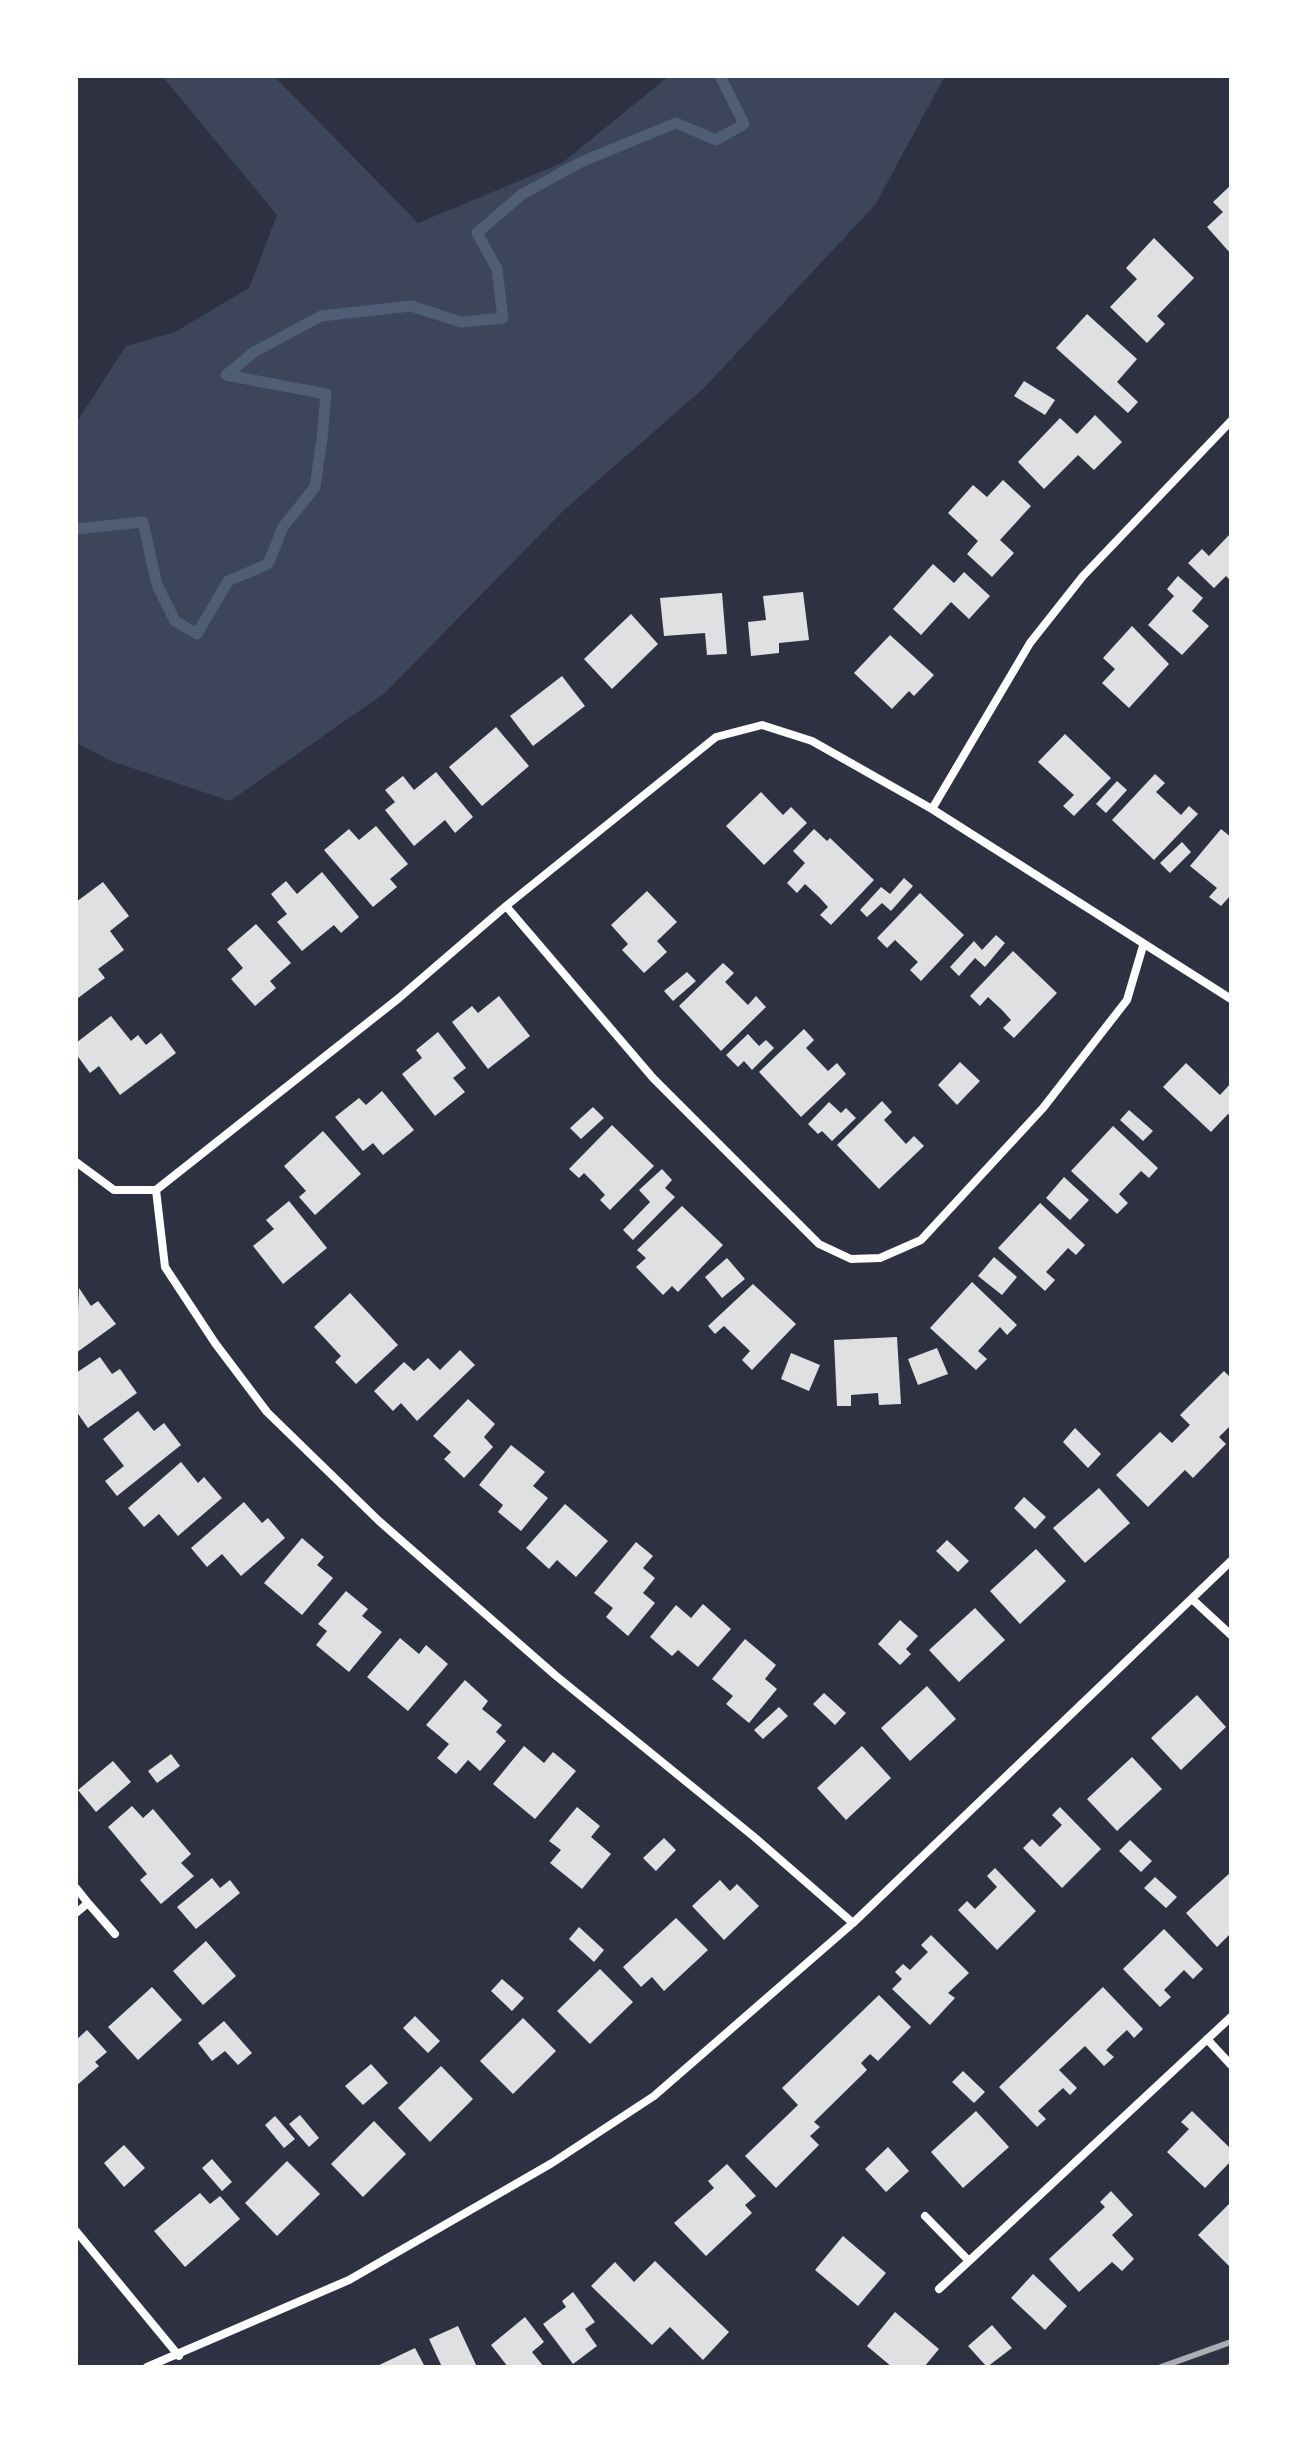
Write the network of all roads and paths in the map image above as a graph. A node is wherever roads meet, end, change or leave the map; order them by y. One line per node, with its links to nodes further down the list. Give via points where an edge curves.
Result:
1 (1231, 421): 2 (street, via 1083,576 1030,643)
2 (932, 809): 3 (street, via 812,741 762,725 716,737); 4 (street)
3 (506, 906): 4 (street, via 653,1078 819,1244 851,1259 880,1258 921,1240 1043,1108 1127,1000); 7 (street, via 399,998)
4 (1143, 946): 5 (street)
5 (1231, 999)
6 (76, 1162): 7 (street, via 114,1190)
7 (156, 1190): 14 (street, via 165,1267 267,1412 379,1521 555,1675)
8 (1231, 1561): 9 (street)
9 (1192, 1599): 10 (street); 14 (street)
10 (1231, 1635)
11 (76, 1888): 12 (street)
12 (88, 1903): 13 (street); 15 (street)
13 (76, 1913)
14 (853, 1923): 23 (street, via 654,2096 552,2163 349,2280)
15 (115, 1934)
16 (1231, 2017): 17 (street)
17 (1207, 2039): 18 (street); 21 (street)
18 (1231, 2065)
19 (925, 2216): 21 (street)
20 (76, 2231): 23 (street)
21 (969, 2261): 22 (street)
22 (939, 2289)
23 (179, 2356): 24 (street)
24 (147, 2367)

